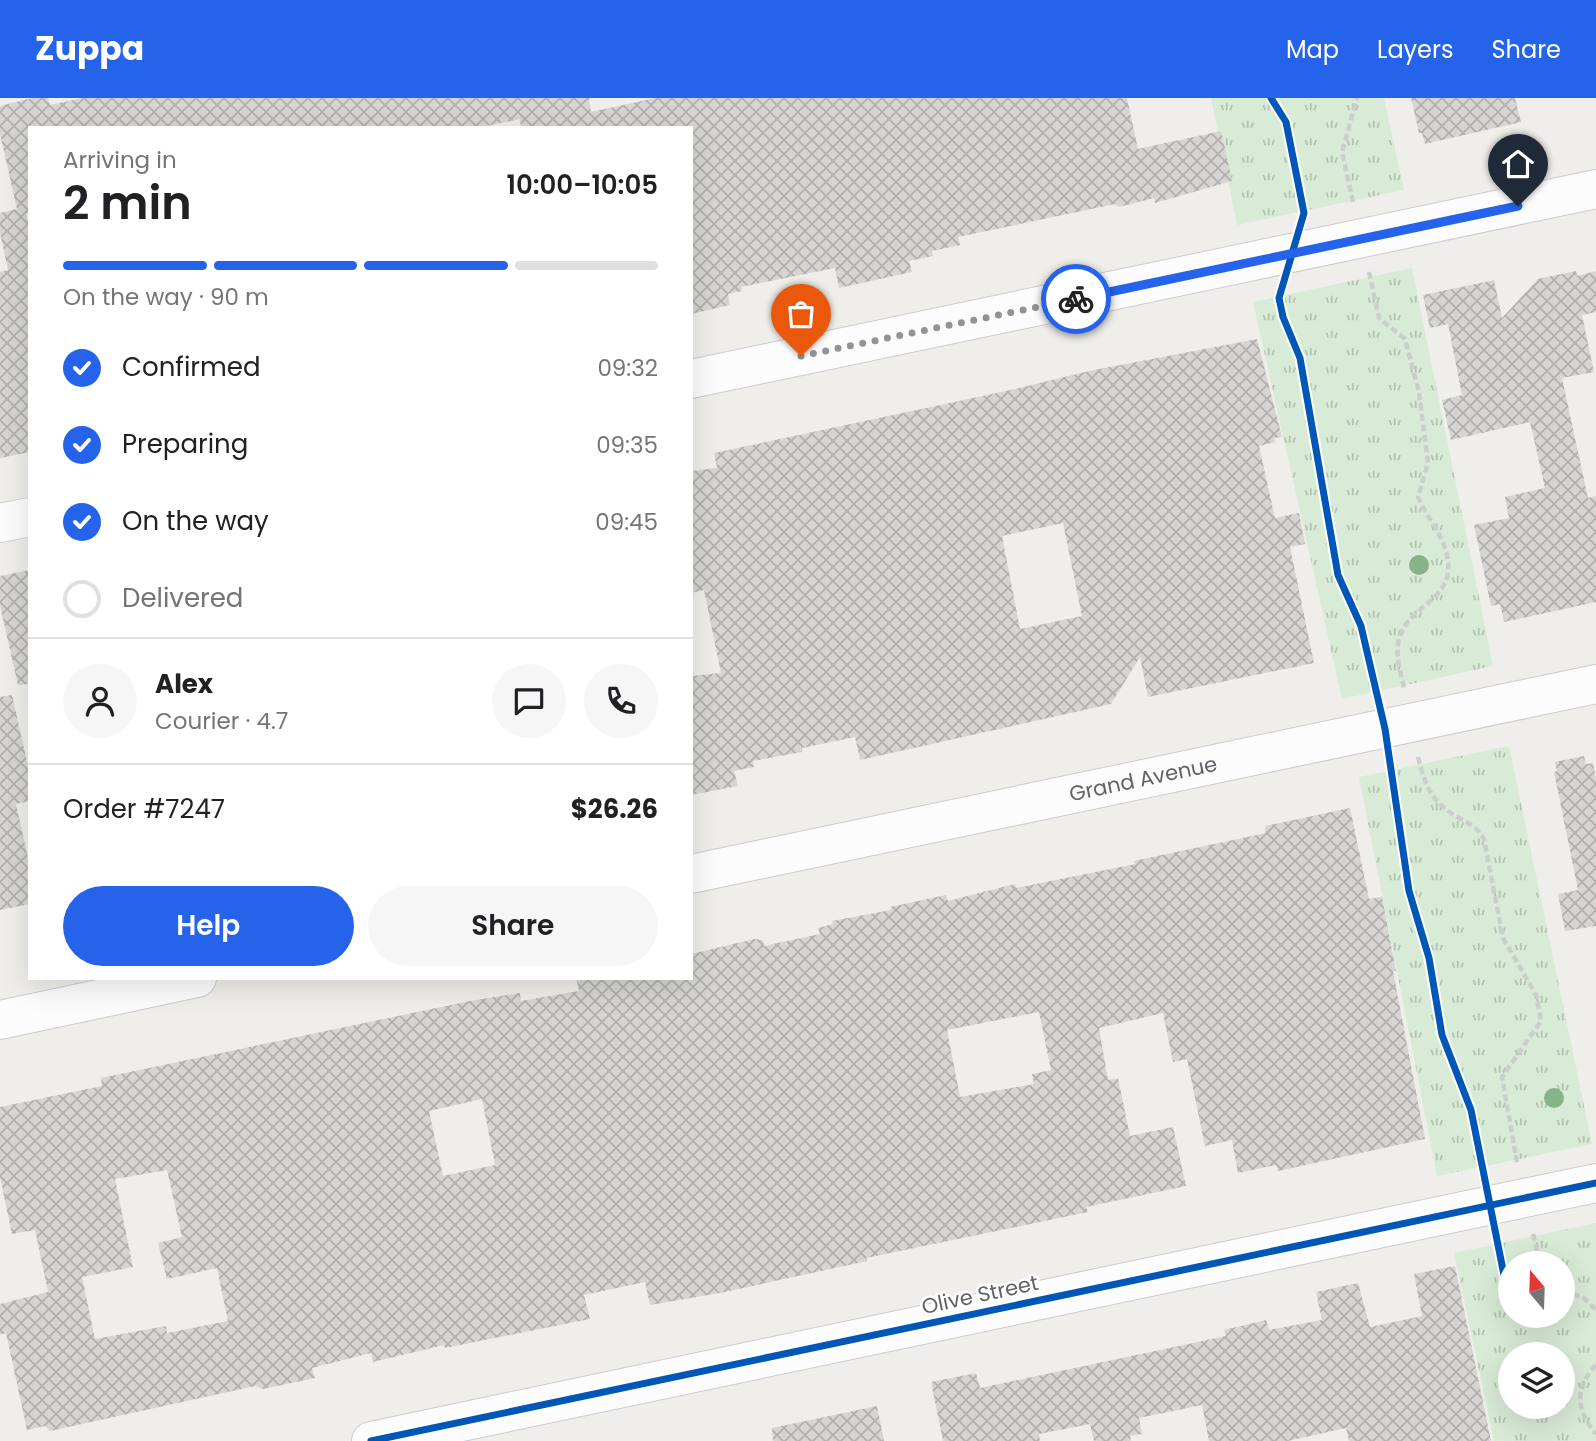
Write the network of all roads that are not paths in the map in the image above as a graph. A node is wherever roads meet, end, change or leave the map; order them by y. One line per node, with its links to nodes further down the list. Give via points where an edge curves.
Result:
1 (1596, 189): 2 (street)
2 (693, 379)
3 (28, 517): 4 (street)
4 (0, 523)
5 (1596, 684): 6 (street, Grand Avenue)
6 (693, 874)
7 (188, 980): 8 (street)
8 (0, 1020)
9 (1596, 1184): 10 (street, Olive Street)
10 (371, 1441)

